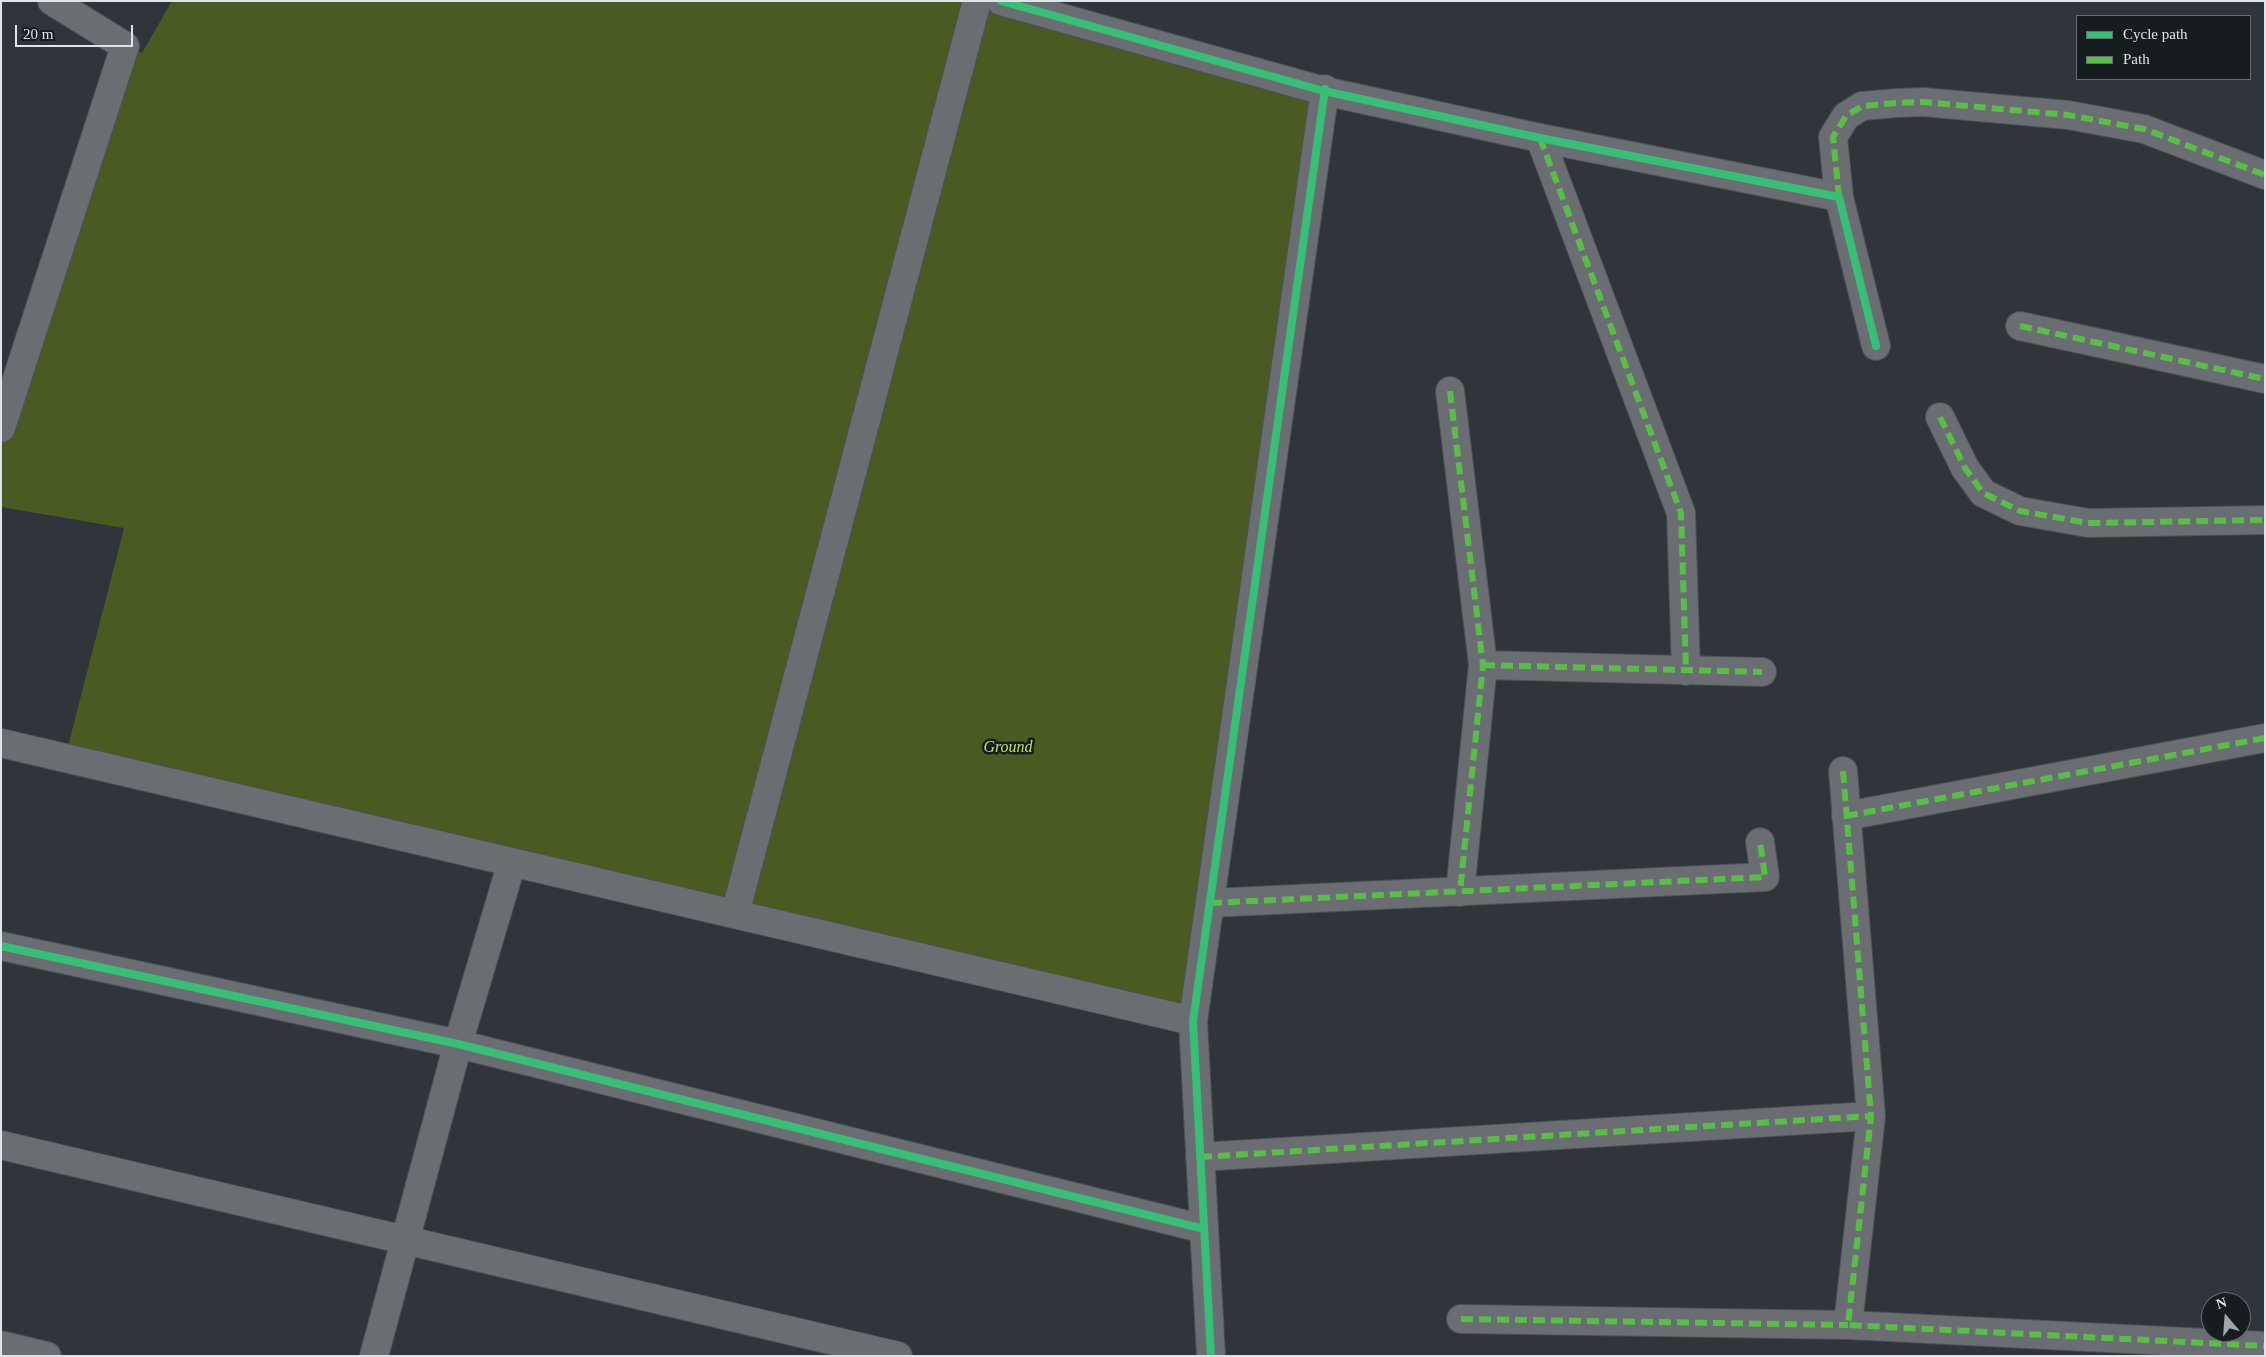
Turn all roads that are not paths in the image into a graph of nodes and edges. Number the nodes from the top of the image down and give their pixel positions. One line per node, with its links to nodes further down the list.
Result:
1 (52, 1): 13 (street)
2 (977, 1): 26 (street)
3 (1001, 1): 4 (street)
4 (1325, 90): 5 (street); 25 (street)
5 (1540, 138): 7 (street); 16 (street)
6 (2265, 175): 7 (street)
7 (1839, 197): 9 (street)
8 (2020, 326): 10 (street)
9 (1876, 346)
10 (2265, 379)
11 (1450, 390): 15 (street)
12 (1940, 418): 14 (street)
13 (1, 428)
14 (2265, 520)
15 (1483, 665): 16 (street); 24 (street)
16 (1686, 671): 17 (street)
17 (1762, 672)
18 (2265, 738): 21 (street)
19 (1, 743): 23 (street)
20 (1843, 771): 21 (street)
21 (1846, 816): 30 (street)
22 (1760, 842): 24 (street)
23 (512, 862): 26 (street); 29 (street)
24 (1460, 892): 25 (street)
25 (1210, 903): 28 (street)
26 (734, 914): 28 (street)
27 (1, 946): 29 (street)
28 (1193, 1021): 32 (street)
29 (458, 1044): 33 (street); 34 (street)
30 (1871, 1116): 32 (street); 36 (street)
31 (1, 1145): 34 (street)
32 (1200, 1158): 33 (street)
33 (1204, 1229): 42 (street)
34 (406, 1240): 40 (street); 41 (street)
35 (1461, 1319): 36 (street)
36 (1848, 1325): 38 (street)
37 (1, 1345): 39 (street)
38 (2265, 1346)
39 (47, 1356)
40 (374, 1356)
41 (898, 1356)
42 (1211, 1356)

